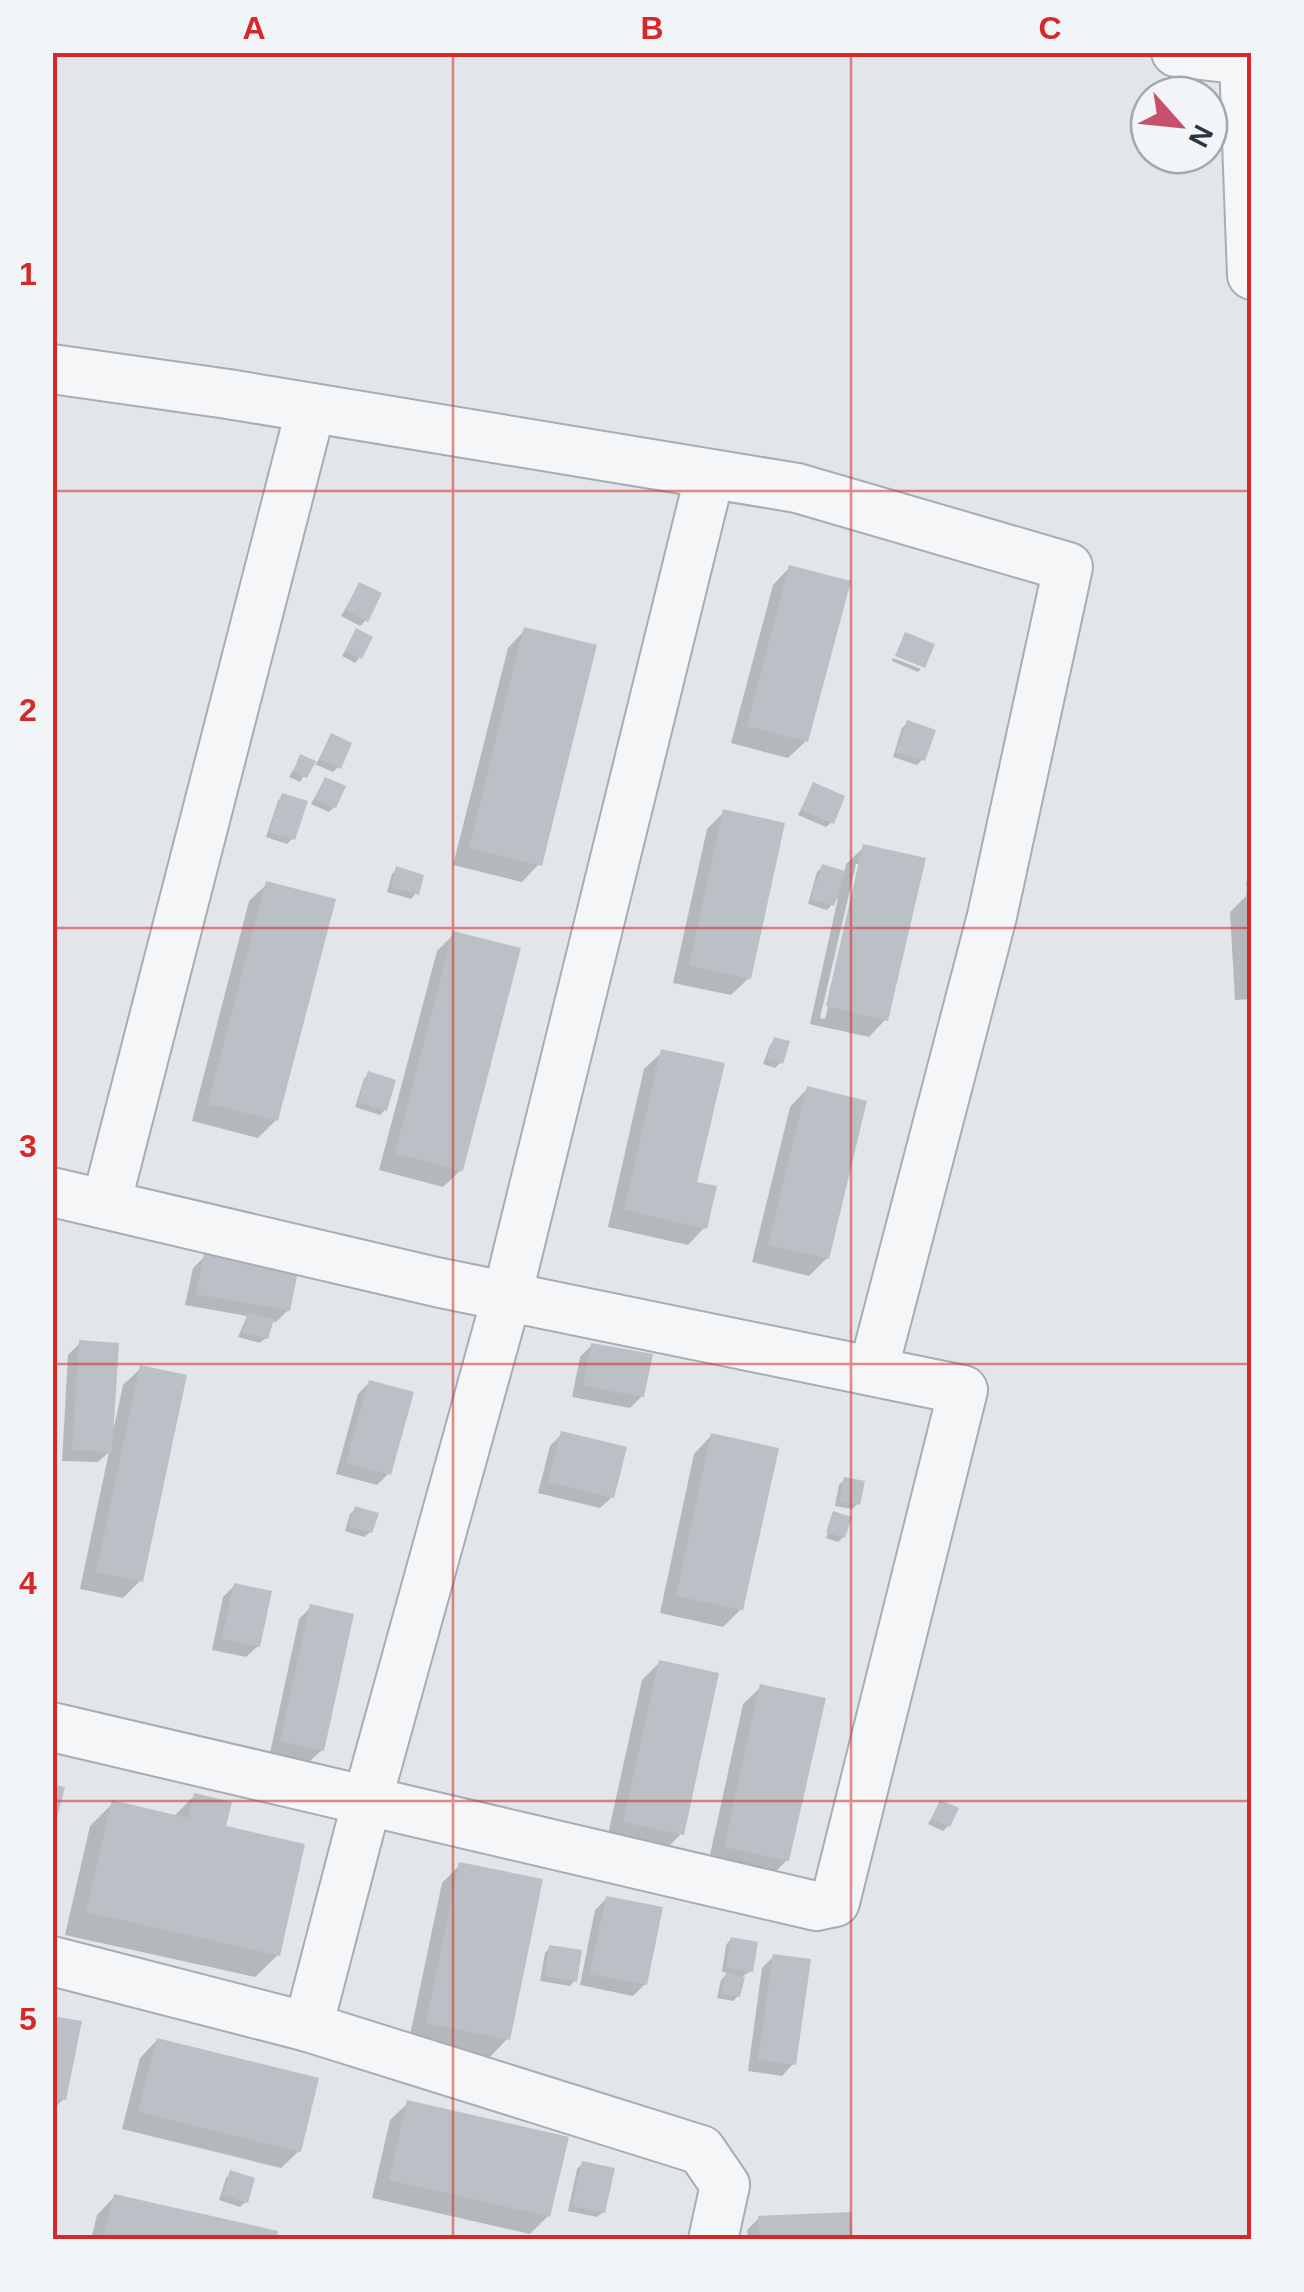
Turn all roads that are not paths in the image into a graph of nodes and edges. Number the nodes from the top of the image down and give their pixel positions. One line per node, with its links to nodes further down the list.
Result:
1 (1176, 52): 2 (street)
2 (1248, 61): 3 (street)
3 (1252, 275)
4 (52, 369): 5 (street)
5 (311, 408): 6 (street); 8 (street)
6 (710, 474): 9 (street); 10 (street)
7 (52, 1192): 8 (street)
8 (106, 1204): 9 (street)
9 (507, 1296): 10 (street); 12 (street)
10 (873, 1372): 12 (street)
11 (52, 1728): 12 (street)
12 (367, 1801): 14 (street)
13 (52, 1960): 14 (street)
14 (308, 2028): 15 (street)
15 (713, 2240)

